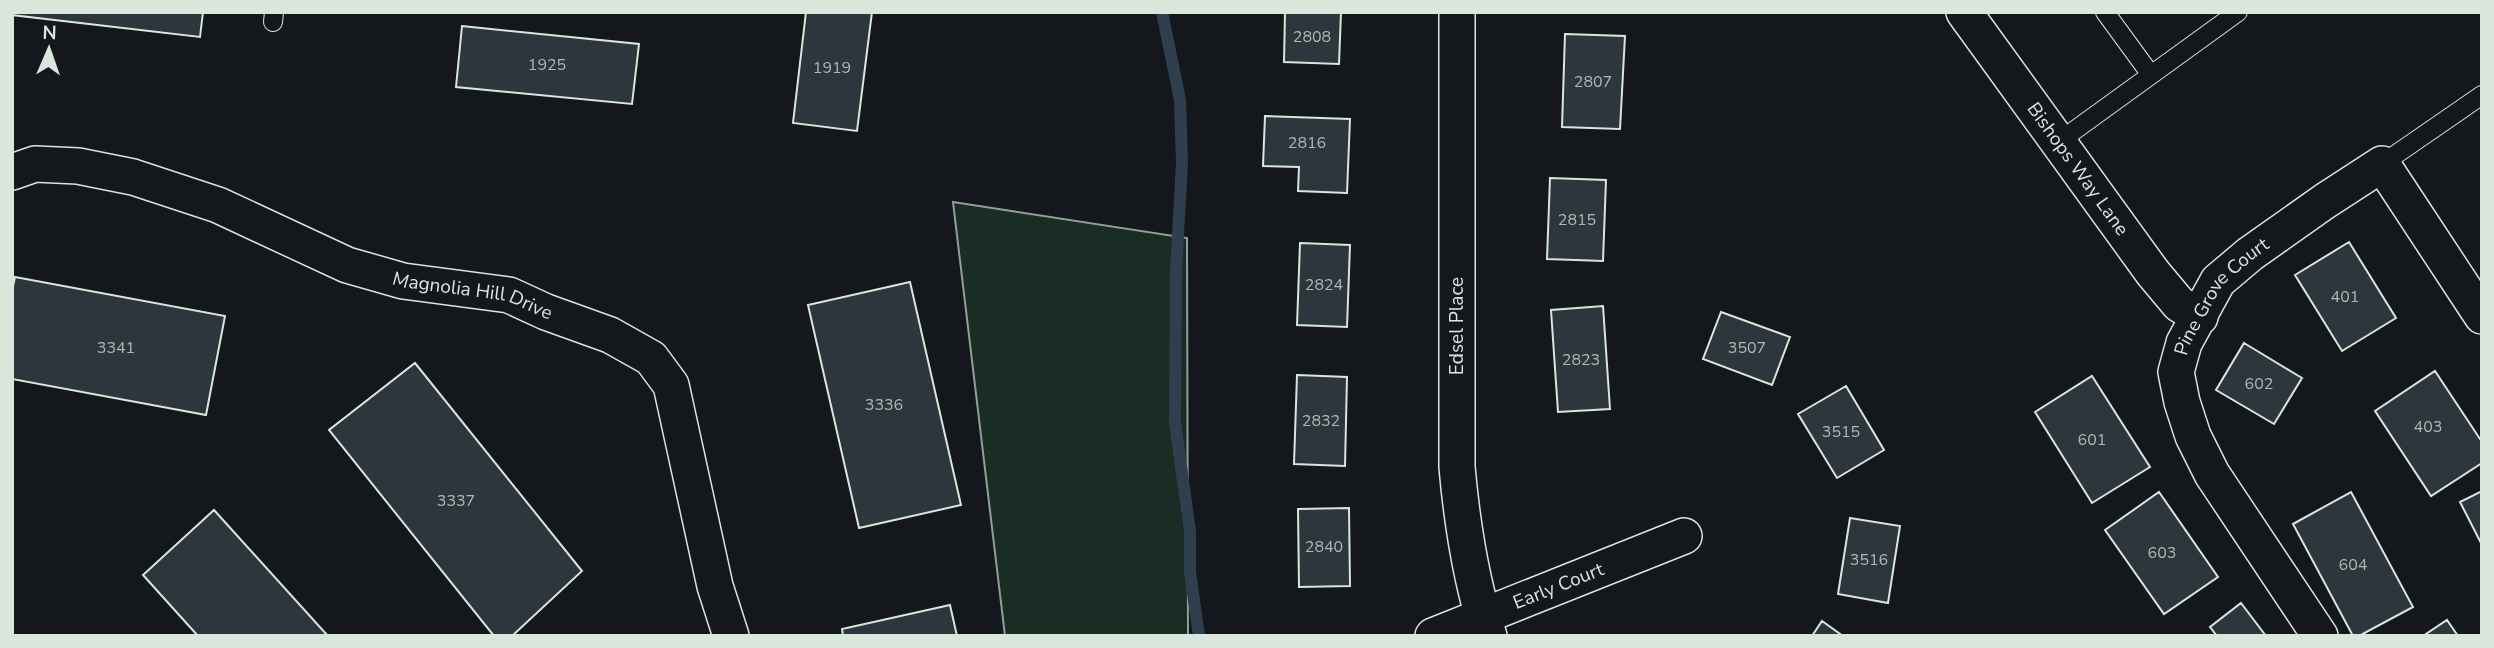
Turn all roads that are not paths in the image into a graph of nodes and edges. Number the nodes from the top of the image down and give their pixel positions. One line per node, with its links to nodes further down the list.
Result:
1 (1457, 12): 13 (street, Edsel Place)
2 (1964, 12): 7 (street, Bishops Way Lane)
3 (2105, 12): 5 (lane)
4 (2238, 12): 5 (lane)
5 (2151, 75): 7 (lane)
6 (2482, 95): 8 (lane)
7 (2057, 143): 11 (street, Bishops Way Lane)
8 (2382, 164): 10 (street); 11 (street, Pine Grove Court)
9 (12, 172): 14 (street, Magnolia Hill Drive)
10 (2482, 316)
11 (2200, 317): 16 (street, Pine Grove Court)
12 (1684, 536): 13 (street, Early Court)
13 (1486, 626): 15 (street, Early Court)
14 (731, 636)
15 (1433, 636)
16 (2320, 636)

